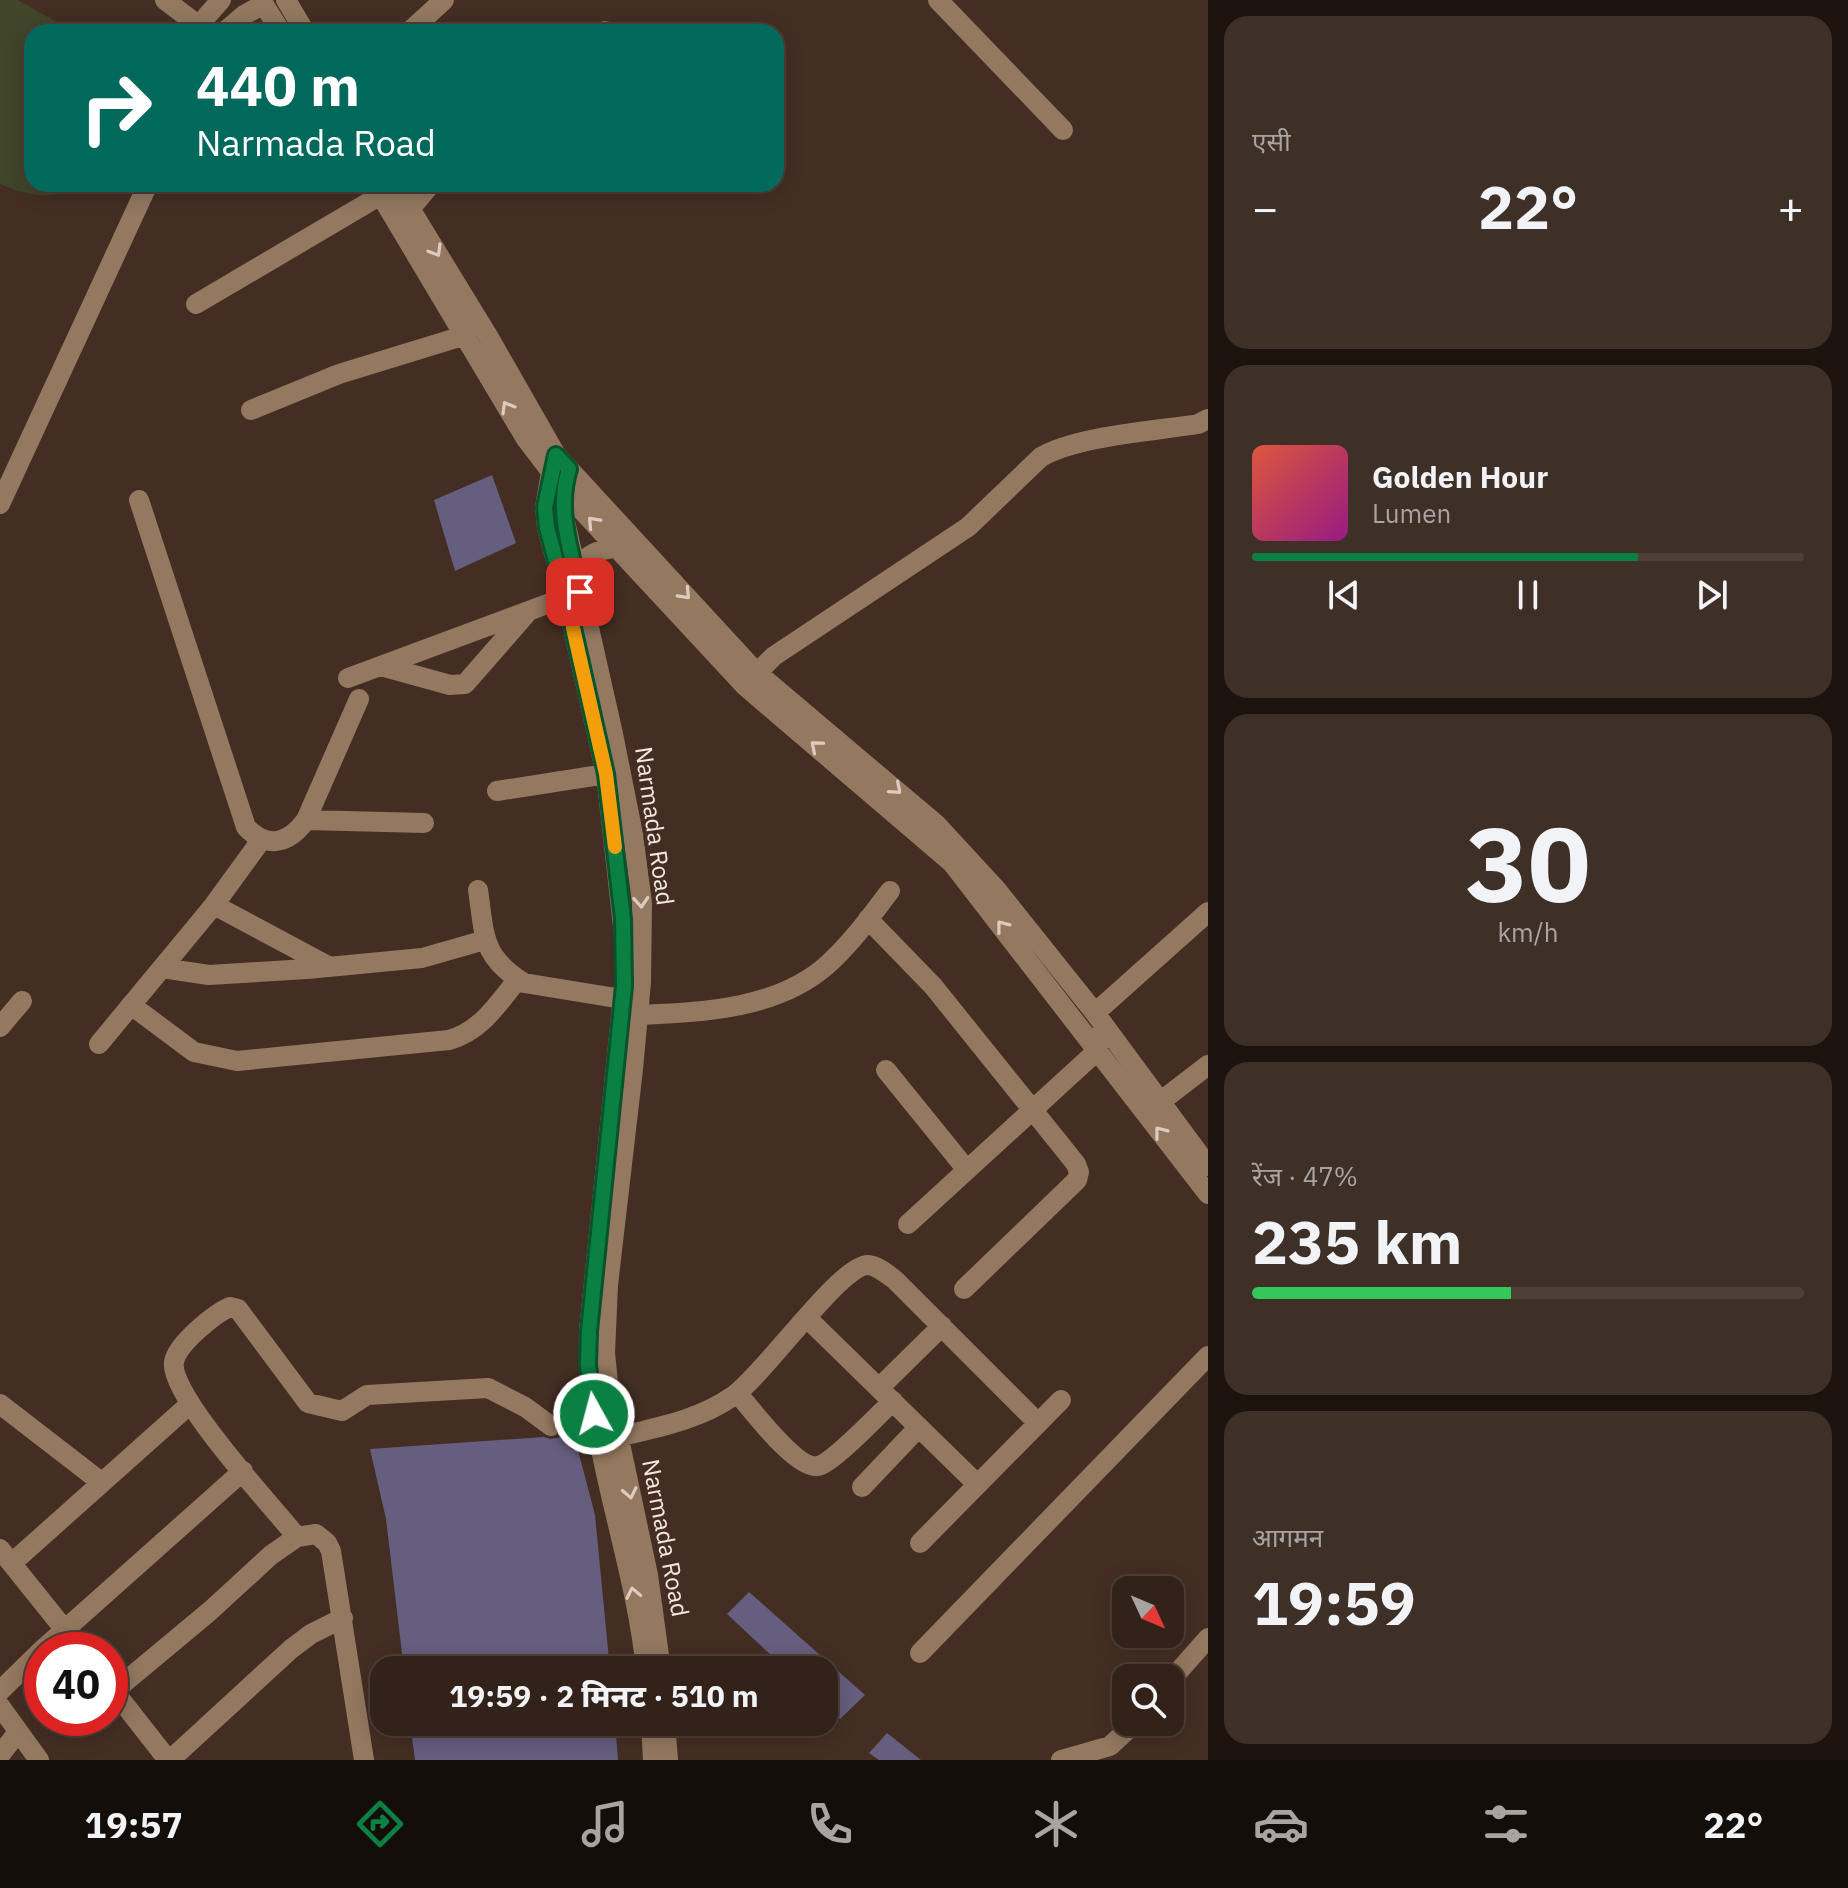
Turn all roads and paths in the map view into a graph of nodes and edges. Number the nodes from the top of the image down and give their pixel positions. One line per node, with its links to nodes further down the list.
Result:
1 (165, 0): 7 (street)
2 (221, 0): 8 (street)
3 (286, 0): 11 (street)
4 (444, 0): 12 (street)
5 (938, 0): 13 (street)
6 (262, 2): 9 (street); 10 (street)
7 (194, 24)
8 (205, 24)
9 (233, 24)
10 (276, 24)
11 (300, 24)
12 (418, 24)
13 (1063, 130)
14 (144, 192): 26 (street)
15 (377, 192): 20 (street)
16 (385, 192): 21 (street)
17 (388, 192): 19 (street)
18 (424, 192): 19 (street)
19 (410, 209): 24 (street, one-way to 24)
20 (196, 304)
21 (466, 335): 22 (street); 24 (street, one-way to 21)
22 (251, 410)
23 (1208, 419): 33 (street)
24 (559, 471): 27 (street, one-way to 24); 28 (street, Narmada Road); 29 (street); 33 (street, one-way to 33)
25 (139, 500): 39 (street)
26 (0, 504)
27 (617, 548): 28 (street); 33 (street)
28 (575, 569): 53 (street, Narmada Road, one-way to 53)
29 (566, 597): 30 (street); 35 (street)
30 (530, 610): 31 (street); 31 (street)
31 (381, 666): 32 (street)
32 (348, 678)
33 (750, 679): 52 (street, one-way to 52); 56 (street, one-way to 33)
34 (359, 699): 37 (street)
35 (606, 774): 36 (street); 49 (street)
36 (497, 791)
37 (306, 820): 38 (street); 39 (street)
38 (424, 823)
39 (262, 839): 42 (street)
40 (478, 890): 45 (street)
41 (890, 891): 44 (street)
42 (214, 905): 46 (street); 47 (street)
43 (1208, 912): 52 (street)
44 (868, 919): 53 (street); 60 (street)
45 (485, 940): 46 (street); 48 (street)
46 (330, 967): 47 (street)
47 (162, 968): 51 (street)
48 (518, 979): 49 (street); 51 (street)
49 (622, 999): 92 (street, one-way to 49)
50 (22, 1001): 54 (street)
51 (131, 1005): 55 (street)
52 (1095, 1013): 56 (street); 59 (street)
53 (638, 1015): 78 (street, Narmada Road)
54 (0, 1027)
55 (99, 1044)
56 (1098, 1050): 60 (street); 64 (street, one-way to 56)
57 (1208, 1065): 59 (street)
58 (886, 1070): 63 (street)
59 (1160, 1102): 61 (street)
60 (1032, 1111): 63 (street); 66 (street)
61 (1201, 1142): 62 (street)
62 (1208, 1166)
63 (967, 1170): 65 (street)
64 (1208, 1194)
65 (908, 1224)
66 (964, 1289)
67 (807, 1318): 68 (street); 70 (street); 71 (street)
68 (942, 1326): 71 (street); 75 (street)
69 (1208, 1356): 91 (street)
70 (738, 1394): 71 (street); 78 (street)
71 (886, 1394): 77 (street)
72 (1061, 1400): 75 (street)
73 (0, 1404): 80 (street)
74 (189, 1405): 76 (street); 79 (street); 80 (street)
75 (1037, 1422): 81 (street)
76 (551, 1426)
77 (919, 1427): 81 (street); 82 (street)
78 (618, 1437): 93 (street, Narmada Road, one-way to 93)
79 (243, 1471): 83 (street); 87 (street)
80 (101, 1482): 85 (street)
81 (977, 1484): 84 (street)
82 (862, 1487)
83 (297, 1537): 86 (street); 96 (street)
84 (920, 1543)
85 (6, 1556): 87 (street)
86 (343, 1618): 106 (street); 107 (street)
87 (64, 1628): 88 (street); 89 (street)
88 (60, 1632)
89 (67, 1632)
90 (1208, 1638): 94 (street)
91 (920, 1653)
92 (644, 1656)
93 (659, 1656)
94 (1184, 1665)
95 (24, 1668): 97 (street)
96 (128, 1676)
97 (0, 1691)
98 (0, 1706): 100 (street)
99 (128, 1709): 106 (street)
100 (18, 1732): 104 (street); 105 (street)
101 (652, 1736): 108 (street)
102 (666, 1736): 109 (street)
103 (1121, 1736): 110 (street)
104 (0, 1755)
105 (39, 1760)
106 (169, 1760)
107 (364, 1760)
108 (653, 1760)
109 (668, 1760)
110 (1061, 1760)

